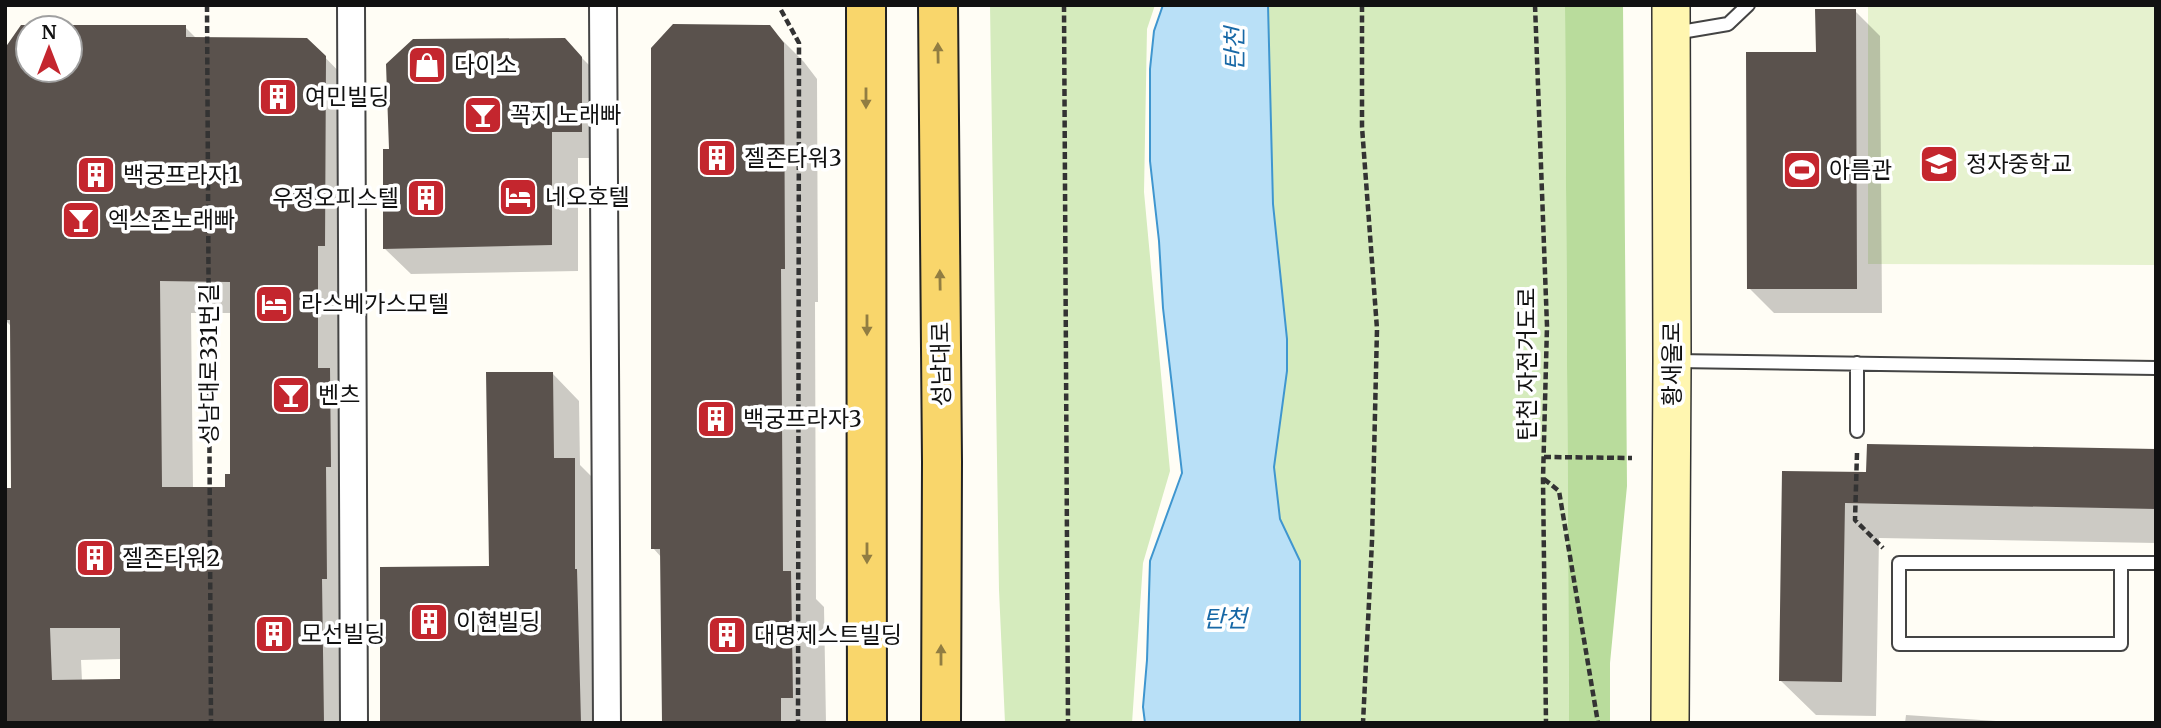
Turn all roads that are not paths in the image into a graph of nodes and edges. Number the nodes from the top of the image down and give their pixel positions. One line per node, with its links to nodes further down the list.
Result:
1 (351, 5): 13 (street)
2 (603, 5): 14 (street)
3 (866, 5): 15 (main road, one-way to 15)
4 (938, 5): 16 (main road, 성남대로, one-way to 4)
5 (1748, 5): 6 (lane)
6 (1671, 19): 7 (main road, 황새울로)
7 (1672, 360): 8 (lane); 17 (main road, 황새울로)
8 (1857, 363): 9 (lane); 10 (lane)
9 (2156, 368)
10 (1857, 431)
11 (2121, 563): 11 (lane); 12 (lane)
12 (2156, 563)
13 (354, 723)
14 (607, 723)
15 (867, 723)
16 (941, 723)
17 (1670, 723)

